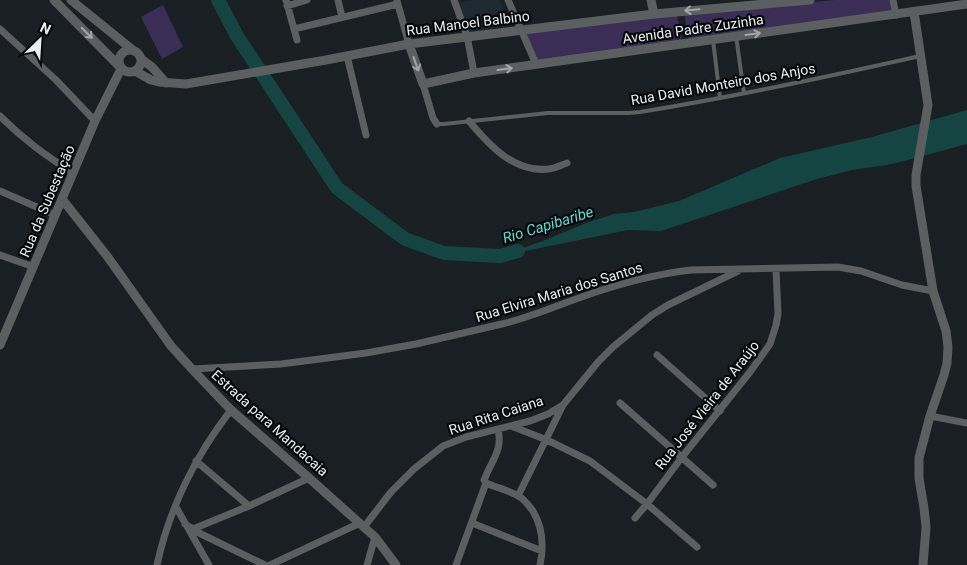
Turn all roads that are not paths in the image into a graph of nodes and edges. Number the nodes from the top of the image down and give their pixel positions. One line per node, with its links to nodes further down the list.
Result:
1 (54, 0): 30 (street, one-way to 30)
2 (71, 0): 25 (street)
3 (307, 0): 11 (street)
4 (338, 0): 16 (street)
5 (455, 0): 20 (street)
6 (508, 0): 19 (street)
7 (652, 0): 14 (street)
8 (810, 0): 14 (street, Rua Manoel Balbino, one-way to 14)
9 (893, 0): 15 (street)
10 (397, 2): 16 (street); 24 (street)
11 (287, 3): 18 (street)
12 (963, 3): 13 (street, Avenida Padre Zuzinha)
13 (914, 12): 15 (street, Avenida Padre Zuzinha); 27 (street)
14 (654, 14): 19 (street, Rua Manoel Balbino)
15 (896, 14): 21 (street, Avenida Padre Zuzinha, one-way to 15)
16 (342, 17): 18 (street)
17 (0, 29): 38 (street)
18 (294, 29): 22 (street)
19 (520, 31): 20 (street, Rua Manoel Balbino); 29 (street)
20 (468, 36): 24 (street, Rua Manoel Balbino); 32 (street)
21 (736, 36): 23 (street, Avenida Padre Zuzinha); 35 (lane)
22 (297, 40)
23 (712, 40): 29 (street, Avenida Padre Zuzinha); 36 (lane)
24 (409, 44): 26 (street, Rua Manoel Balbino); 34 (street, one-way to 34)
25 (134, 51): 28 (street); 30 (street)
26 (347, 56): 33 (street, Rua Manoel Balbino); 41 (street)
27 (920, 56): 35 (lane, Rua David Monteiro dos Anjos); 51 (street)
28 (141, 59): 31 (street); 33 (street)
29 (536, 64): 32 (street, Avenida Padre Zuzinha, one-way to 29)
30 (120, 67): 31 (street); 38 (street, Rua da Subestação)
31 (135, 71): 33 (street, Rua Manoel Balbino)
32 (474, 73): 34 (street, Avenida Padre Zuzinha)
33 (166, 83)
34 (423, 84): 40 (street)
35 (744, 94): 36 (lane, Rua David Monteiro dos Anjos)
36 (720, 98): 39 (lane, Rua David Monteiro dos Anjos)
37 (0, 116): 43 (street)
38 (95, 121): 43 (street, Rua da Subestação)
39 (469, 121): 40 (lane, Rua David Monteiro dos Anjos); 42 (street)
40 (437, 124)
41 (366, 135)
42 (567, 163)
43 (74, 173): 45 (street, Rua da Subestação)
44 (0, 191): 46 (street)
45 (62, 199): 46 (street, Rua da Subestação); 54 (street, Estrada para Mandacaia)
46 (55, 215): 48 (street, Rua da Subestação)
47 (0, 255): 48 (street)
48 (34, 267): 52 (street, Rua da Subestação)
49 (776, 269): 50 (street, Rua Elvira Maria dos Santos); 51 (street, Rua Elvira Maria dos Santos); 58 (street, Rua José Vieira de Araújo)
50 (740, 270): 54 (street, Rua Elvira Maria dos Santos); 56 (street, Rua Rita Caiana)
51 (933, 291): 59 (street)
52 (0, 345)
53 (657, 355): 58 (street)
54 (192, 370): 57 (street, Estrada para Mandacaia)
55 (620, 403): 64 (street)
56 (563, 405): 61 (street, Rua Rita Caiana); 63 (street)
57 (231, 410): 65 (street); 66 (street, Estrada para Mandacaia)
58 (720, 411): 64 (street, Rua José Vieira de Araújo)
59 (930, 416): 60 (street); 89 (street)
60 (967, 423)
61 (510, 426): 62 (street, Rua Rita Caiana); 63 (street)
62 (498, 429): 67 (street); 76 (street, Rua Rita Caiana)
63 (547, 440): 69 (street); 70 (street)
64 (682, 457): 68 (street); 70 (street, Rua José Vieira de Araújo)
65 (196, 462): 71 (street); 72 (street)
66 (310, 478): 71 (street); 76 (street, Estrada para Mandacaia)
67 (486, 483): 69 (street); 74 (street)
68 (713, 485)
69 (518, 496): 80 (street)
70 (647, 504): 73 (street, Rua José Vieira de Araújo); 79 (street)
71 (249, 506): 77 (street)
72 (176, 507): 75 (street); 81 (street)
73 (635, 518)
74 (472, 522): 80 (street); 87 (street)
75 (185, 524): 77 (street); 82 (street)
76 (362, 525): 78 (street, Estrada para Mandacaia); 84 (street)
77 (193, 529): 83 (street)
78 (375, 537): 85 (street); 86 (street, Estrada para Mandacaia)
79 (697, 547)
80 (542, 550): 88 (street)
81 (157, 565)
82 (209, 565)
83 (265, 565)
84 (270, 565)
85 (368, 565)
86 (396, 565)
87 (456, 565)
88 (540, 565)
89 (923, 565)

